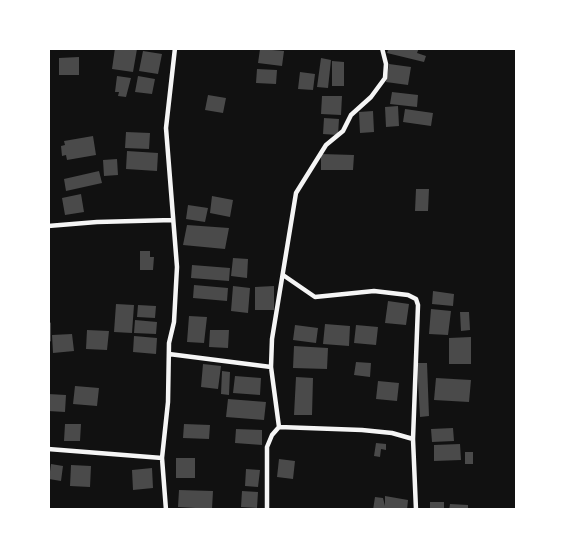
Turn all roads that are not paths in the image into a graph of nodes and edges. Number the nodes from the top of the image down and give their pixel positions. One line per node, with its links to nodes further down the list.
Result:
1 (175, 48): 3 (street)
2 (382, 48): 5 (street)
3 (173, 220): 4 (street); 8 (street)
4 (48, 226)
5 (283, 275): 9 (street); 11 (street)
6 (48, 322): 7 (street)
7 (48, 341)
8 (169, 354): 9 (street); 14 (street)
9 (271, 367): 10 (street)
10 (279, 427): 11 (street); 16 (street)
11 (413, 440): 17 (street)
12 (48, 443): 13 (street)
13 (49, 450): 14 (street)
14 (162, 458): 15 (street)
15 (165, 510)
16 (267, 510)
17 (416, 510)

